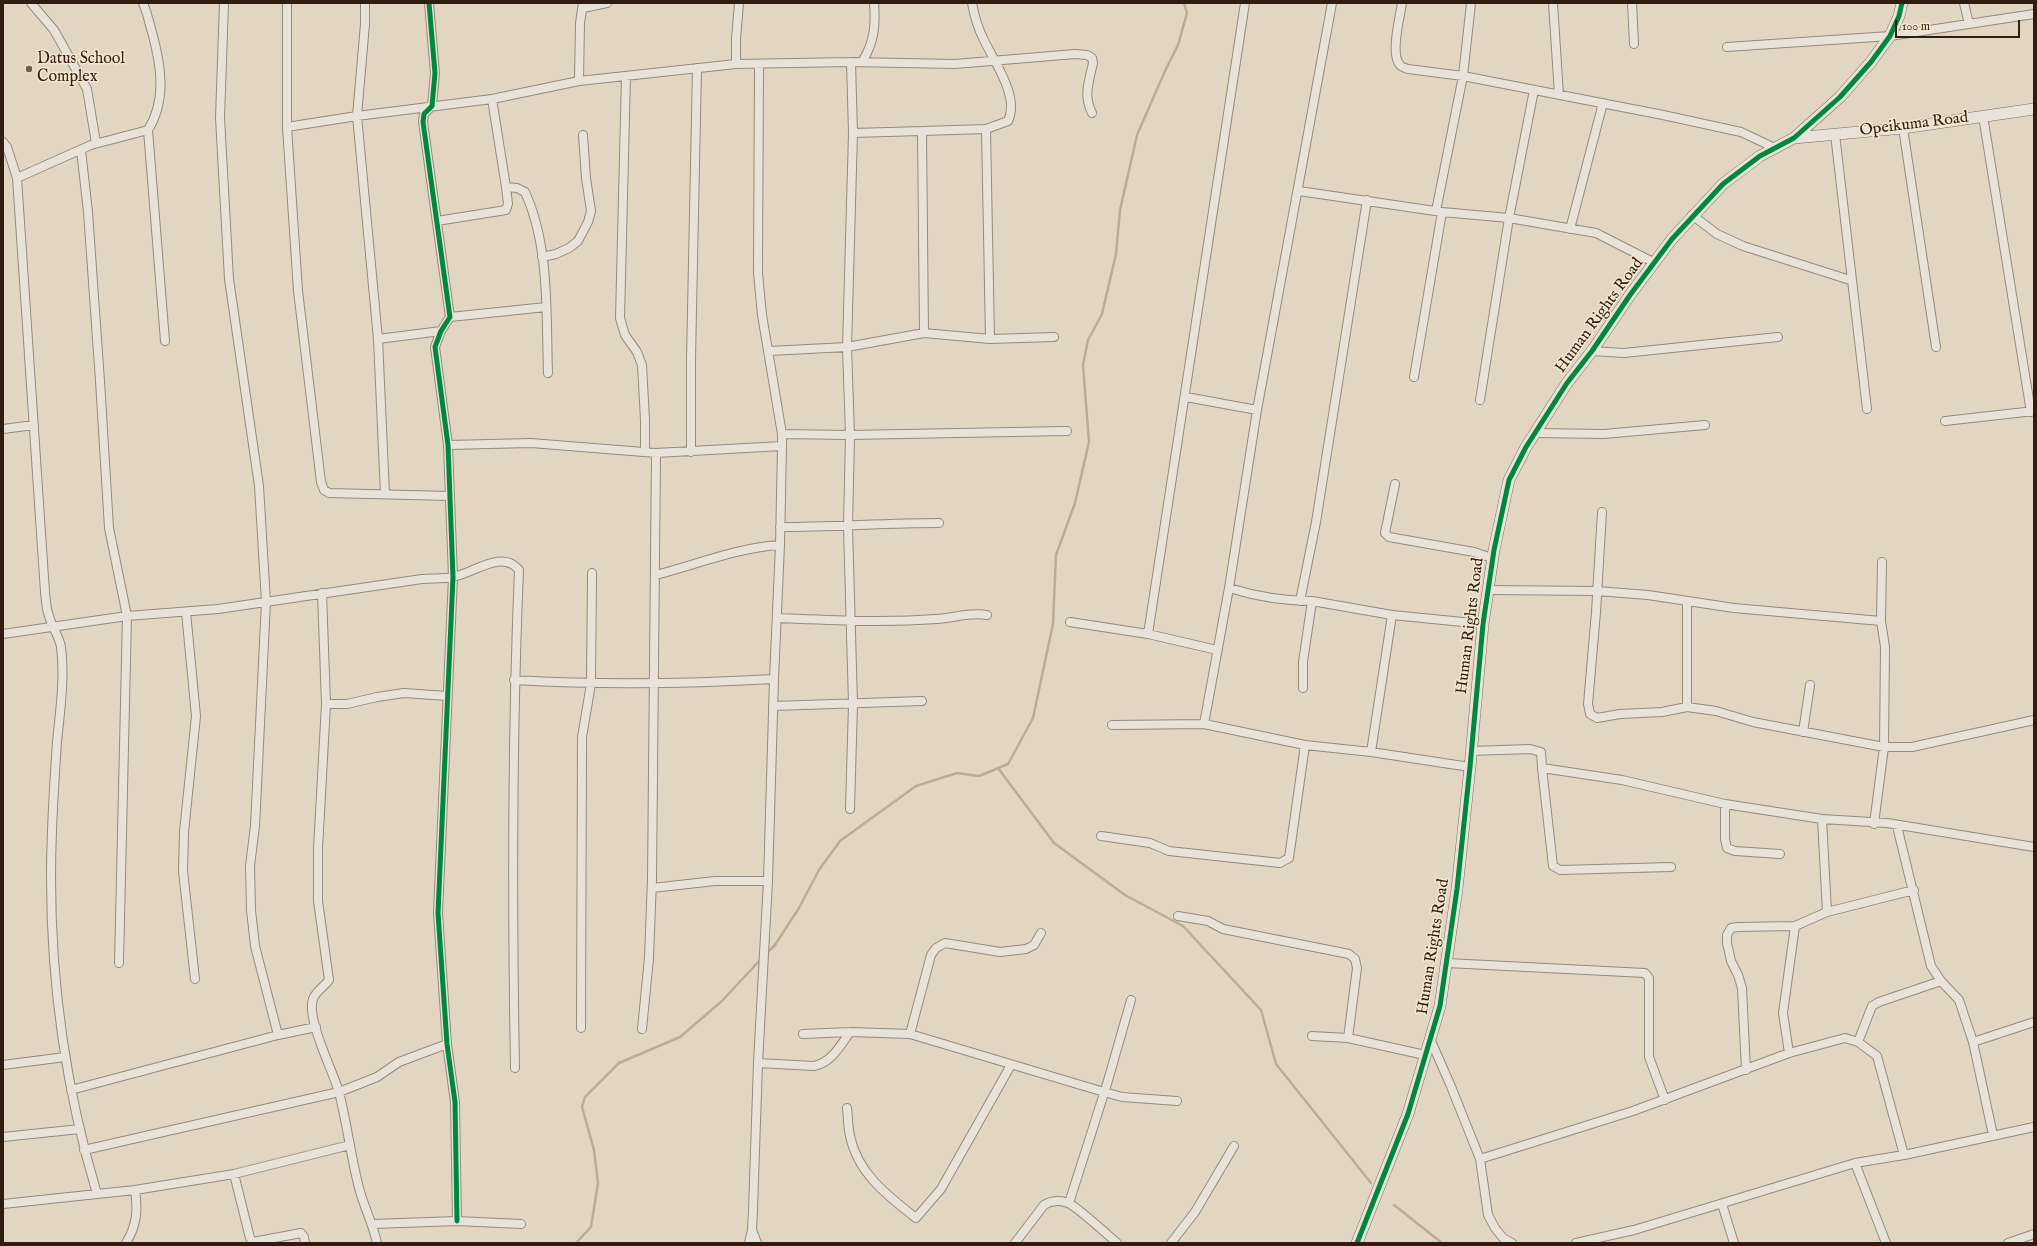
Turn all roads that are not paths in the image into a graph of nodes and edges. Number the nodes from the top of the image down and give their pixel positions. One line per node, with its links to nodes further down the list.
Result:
1 (31, 3): 53 (street)
2 (143, 3): 46 (street)
3 (224, 3): 120 (street)
4 (287, 3): 43 (street)
5 (365, 3): 41 (street)
6 (429, 3): 38 (street)
7 (606, 3): 19 (street)
8 (739, 3): 28 (street)
9 (874, 3): 27 (street)
10 (972, 3): 25 (street)
11 (1245, 3): 83 (street)
12 (1332, 3): 58 (street)
13 (1402, 3): 32 (street)
14 (1471, 3): 32 (street)
15 (1553, 3): 35 (street)
16 (1632, 3): 23 (street)
17 (1902, 3): 22 (street, Human Rights Road)
18 (1964, 3): 21 (street)
19 (583, 5): 33 (street)
20 (2034, 14): 21 (street)
21 (1969, 24): 22 (street)
22 (1890, 36): 24 (street); 51 (street, Human Rights Road)
23 (1634, 44)
24 (1727, 47)
25 (997, 61): 27 (street); 40 (street); 45 (street)
26 (851, 62): 27 (street); 29 (street); 48 (street)
27 (862, 62)
28 (736, 64): 29 (street); 30 (street)
29 (759, 64): 79 (street)
30 (697, 68): 31 (street); 99 (street)
31 (626, 76): 33 (street); 98 (street)
32 (1462, 76): 34 (street); 60 (street)
33 (579, 81): 36 (street)
34 (1534, 90): 35 (street); 62 (street)
35 (1558, 95): 37 (street)
36 (492, 99): 38 (street); 57 (street)
37 (1603, 104): 54 (street); 64 (street)
38 (432, 106): 41 (street); 63 (street)
39 (2034, 109): 42 (street, Opeikuma Road)
40 (1092, 113)
41 (357, 116): 43 (street); 74 (street)
42 (1983, 116): 44 (street, Opeikuma Road); 87 (street)
43 (287, 127): 102 (street)
44 (1903, 128): 49 (street, Opeikuma Road); 78 (street)
45 (986, 129): 47 (street); 75 (street)
46 (148, 130): 53 (street); 76 (street)
47 (922, 131): 48 (street); 71 (street)
48 (853, 133): 77 (street)
49 (1834, 134): 51 (street, Opeikuma Road); 67 (street)
50 (583, 135): 65 (street)
51 (1794, 138): 54 (street, Human Rights Road)
52 (3, 142): 56 (street)
53 (96, 143): 55 (street)
54 (1775, 148): 61 (street, Human Rights Road)
55 (81, 150): 56 (street); 123 (street)
56 (16, 178): 89 (street)
57 (506, 187): 63 (street); 65 (street)
58 (1299, 191): 59 (street); 86 (street)
59 (1367, 200): 60 (street); 118 (street)
60 (1439, 212): 62 (street); 82 (street)
61 (1692, 215): 66 (street, Human Rights Road); 67 (street)
62 (1509, 218): 64 (street); 84 (street)
63 (437, 221): 69 (street)
64 (1570, 229): 66 (street)
65 (542, 257): 68 (street)
66 (1655, 263): 80 (street, Human Rights Road)
67 (1850, 280): 85 (street)
68 (546, 307): 69 (street); 81 (street)
69 (450, 317): 70 (street)
70 (441, 331): 74 (street); 96 (street)
71 (924, 333): 75 (street); 77 (street)
72 (1054, 336): 75 (street)
73 (1778, 337): 80 (street)
74 (378, 339): 102 (street)
75 (990, 339)
76 (165, 340)
77 (847, 347): 79 (street); 95 (street)
78 (1936, 348)
79 (769, 351): 94 (street)
80 (1592, 351): 93 (street, Human Rights Road)
81 (548, 373)
82 (1414, 377)
83 (1186, 397): 86 (street); 133 (street)
84 (1480, 400)
85 (1867, 409)
86 (1257, 410): 114 (street)
87 (2033, 412): 88 (street)
88 (1945, 421)
89 (34, 425): 91 (street); 131 (street)
90 (1705, 425): 93 (street)
91 (3, 430)
92 (1067, 431): 95 (street)
93 (1536, 433): 109 (street, Human Rights Road)
94 (782, 434): 95 (street); 97 (street)
95 (850, 435): 107 (street)
96 (448, 445): 98 (street); 103 (street)
97 (782, 446): 99 (street); 106 (street)
98 (644, 452): 100 (street)
99 (691, 452): 100 (street)
100 (656, 453): 112 (street)
101 (1395, 484): 109 (street)
102 (385, 494): 103 (street)
103 (450, 496): 113 (street)
104 (1602, 512): 116 (street)
105 (940, 523): 107 (street)
106 (780, 527): 107 (street); 108 (street)
107 (848, 527): 127 (street)
108 (780, 545): 112 (street); 126 (street)
109 (1492, 558): 115 (street, Human Rights Road)
110 (1882, 562): 128 (street)
111 (592, 573): 137 (street)
112 (656, 575): 138 (street)
113 (454, 577): 117 (street); 135 (street); 141 (street)
114 (1229, 588): 118 (street); 134 (street)
115 (1488, 590): 116 (street); 130 (street, Human Rights Road)
116 (1597, 591): 121 (street); 146 (street)
117 (322, 594): 120 (street); 143 (street)
118 (1300, 601): 119 (street)
119 (1312, 601): 125 (street); 140 (street)
120 (266, 602): 122 (street); 185 (street)
121 (1687, 602): 128 (street); 146 (street)
122 (186, 612): 123 (street); 175 (street)
123 (127, 616): 131 (street); 173 (street)
124 (987, 616): 127 (street)
125 (1392, 616): 130 (street); 154 (street)
126 (778, 618): 127 (street); 136 (street)
127 (851, 620): 144 (street)
128 (1881, 621): 152 (street)
129 (1070, 622): 133 (street)
130 (1483, 624): 153 (street, Human Rights Road)
131 (53, 626): 132 (street); 194 (street)
132 (3, 634)
133 (1148, 634): 134 (street)
134 (1217, 650): 148 (street)
135 (514, 680): 137 (street); 198 (street)
136 (774, 680): 138 (street); 145 (street)
137 (590, 684): 138 (street); 180 (street)
138 (655, 684): 167 (street)
139 (1810, 685): 150 (street)
140 (1303, 688)
141 (447, 696): 143 (street); 191 (street)
142 (922, 701): 144 (street)
143 (326, 704): 179 (street)
144 (853, 704): 145 (street); 158 (street)
145 (773, 706): 166 (street)
146 (1687, 707): 150 (street)
147 (2034, 720): 152 (street)
148 (1204, 724): 149 (street); 151 (street)
149 (1112, 725)
150 (1803, 732): 152 (street)
151 (1305, 745): 154 (street); 162 (street)
152 (1884, 747): 160 (street)
153 (1471, 751): 155 (street, Human Rights Road); 156 (street)
154 (1371, 752): 155 (street)
155 (1470, 768): 174 (street, Human Rights Road)
156 (1542, 768): 157 (street); 165 (street)
157 (1725, 804): 159 (street); 164 (street)
158 (850, 809)
159 (1822, 818): 160 (street); 169 (street)
160 (1874, 824): 161 (street)
161 (1897, 826): 163 (street); 168 (street)
162 (1101, 836)
163 (2034, 847)
164 (1780, 854)
165 (1671, 867)
166 (768, 881): 167 (street); 195 (street)
167 (652, 888): 181 (street)
168 (1914, 890): 169 (street); 176 (street)
169 (1827, 912): 171 (street)
170 (1178, 916): 187 (street)
171 (1795, 926): 192 (street); 199 (street)
172 (1041, 933): 184 (street)
173 (119, 963)
174 (1447, 963): 188 (street, Human Rights Road); 203 (street)
175 (195, 979)
176 (1941, 981): 189 (street); 190 (street)
177 (1131, 1000): 202 (street)
178 (2034, 1022): 190 (street)
179 (316, 1027): 185 (street); 201 (street)
180 (581, 1028)
181 (642, 1029)
182 (850, 1032): 183 (street); 184 (street); 195 (street)
183 (803, 1034)
184 (910, 1034): 197 (street)
185 (278, 1035): 200 (street)
186 (1312, 1036): 187 (street)
187 (1348, 1038): 193 (street)
188 (1431, 1041): 193 (street, Human Rights Road); 214 (street)
189 (1858, 1042): 192 (street); 213 (street)
190 (1973, 1042): 208 (street)
191 (447, 1044): 201 (street); 222 (street)
192 (1789, 1053): 199 (street)
193 (1425, 1055): 235 (street, Human Rights Road)
194 (65, 1057): 196 (street); 200 (street)
195 (758, 1064): 225 (street)
196 (3, 1065)
197 (1012, 1065): 202 (street); 205 (street)
198 (514, 1068)
199 (1746, 1070): 203 (street)
200 (71, 1090): 207 (street)
201 (338, 1092): 210 (street); 212 (street)
202 (1104, 1092): 204 (street); 219 (street)
203 (1665, 1100): 214 (street)
204 (1177, 1101)
205 (848, 1108)
206 (2034, 1127): 208 (street)
207 (80, 1129): 209 (street); 212 (street)
208 (1992, 1135): 213 (street)
209 (3, 1137)
210 (350, 1145): 216 (street); 223 (street)
211 (1234, 1146): 234 (street)
212 (84, 1150): 218 (street)
213 (1904, 1155): 215 (street)
214 (1480, 1159): 236 (street)
215 (1855, 1163): 221 (street); 239 (street)
216 (234, 1174): 217 (street); 228 (street)
217 (135, 1190): 218 (street); 227 (street)
218 (97, 1194): 220 (street)
219 (1069, 1203): 232 (street); 233 (street)
220 (3, 1204)
221 (1722, 1204): 237 (street); 238 (street)
222 (457, 1221): 223 (street); 224 (street)
223 (373, 1224): 229 (street)
224 (521, 1224)
225 (752, 1230): 230 (street); 231 (street)
226 (2034, 1234): 240 (street)
227 (126, 1243)
228 (305, 1243)
229 (377, 1243)
230 (749, 1243)
231 (758, 1243)
232 (1015, 1243)
233 (1117, 1243)
234 (1171, 1243)
235 (1357, 1243)
236 (1512, 1243)
237 (1576, 1243)
238 (1734, 1243)
239 (1886, 1243)
240 (2008, 1243)

